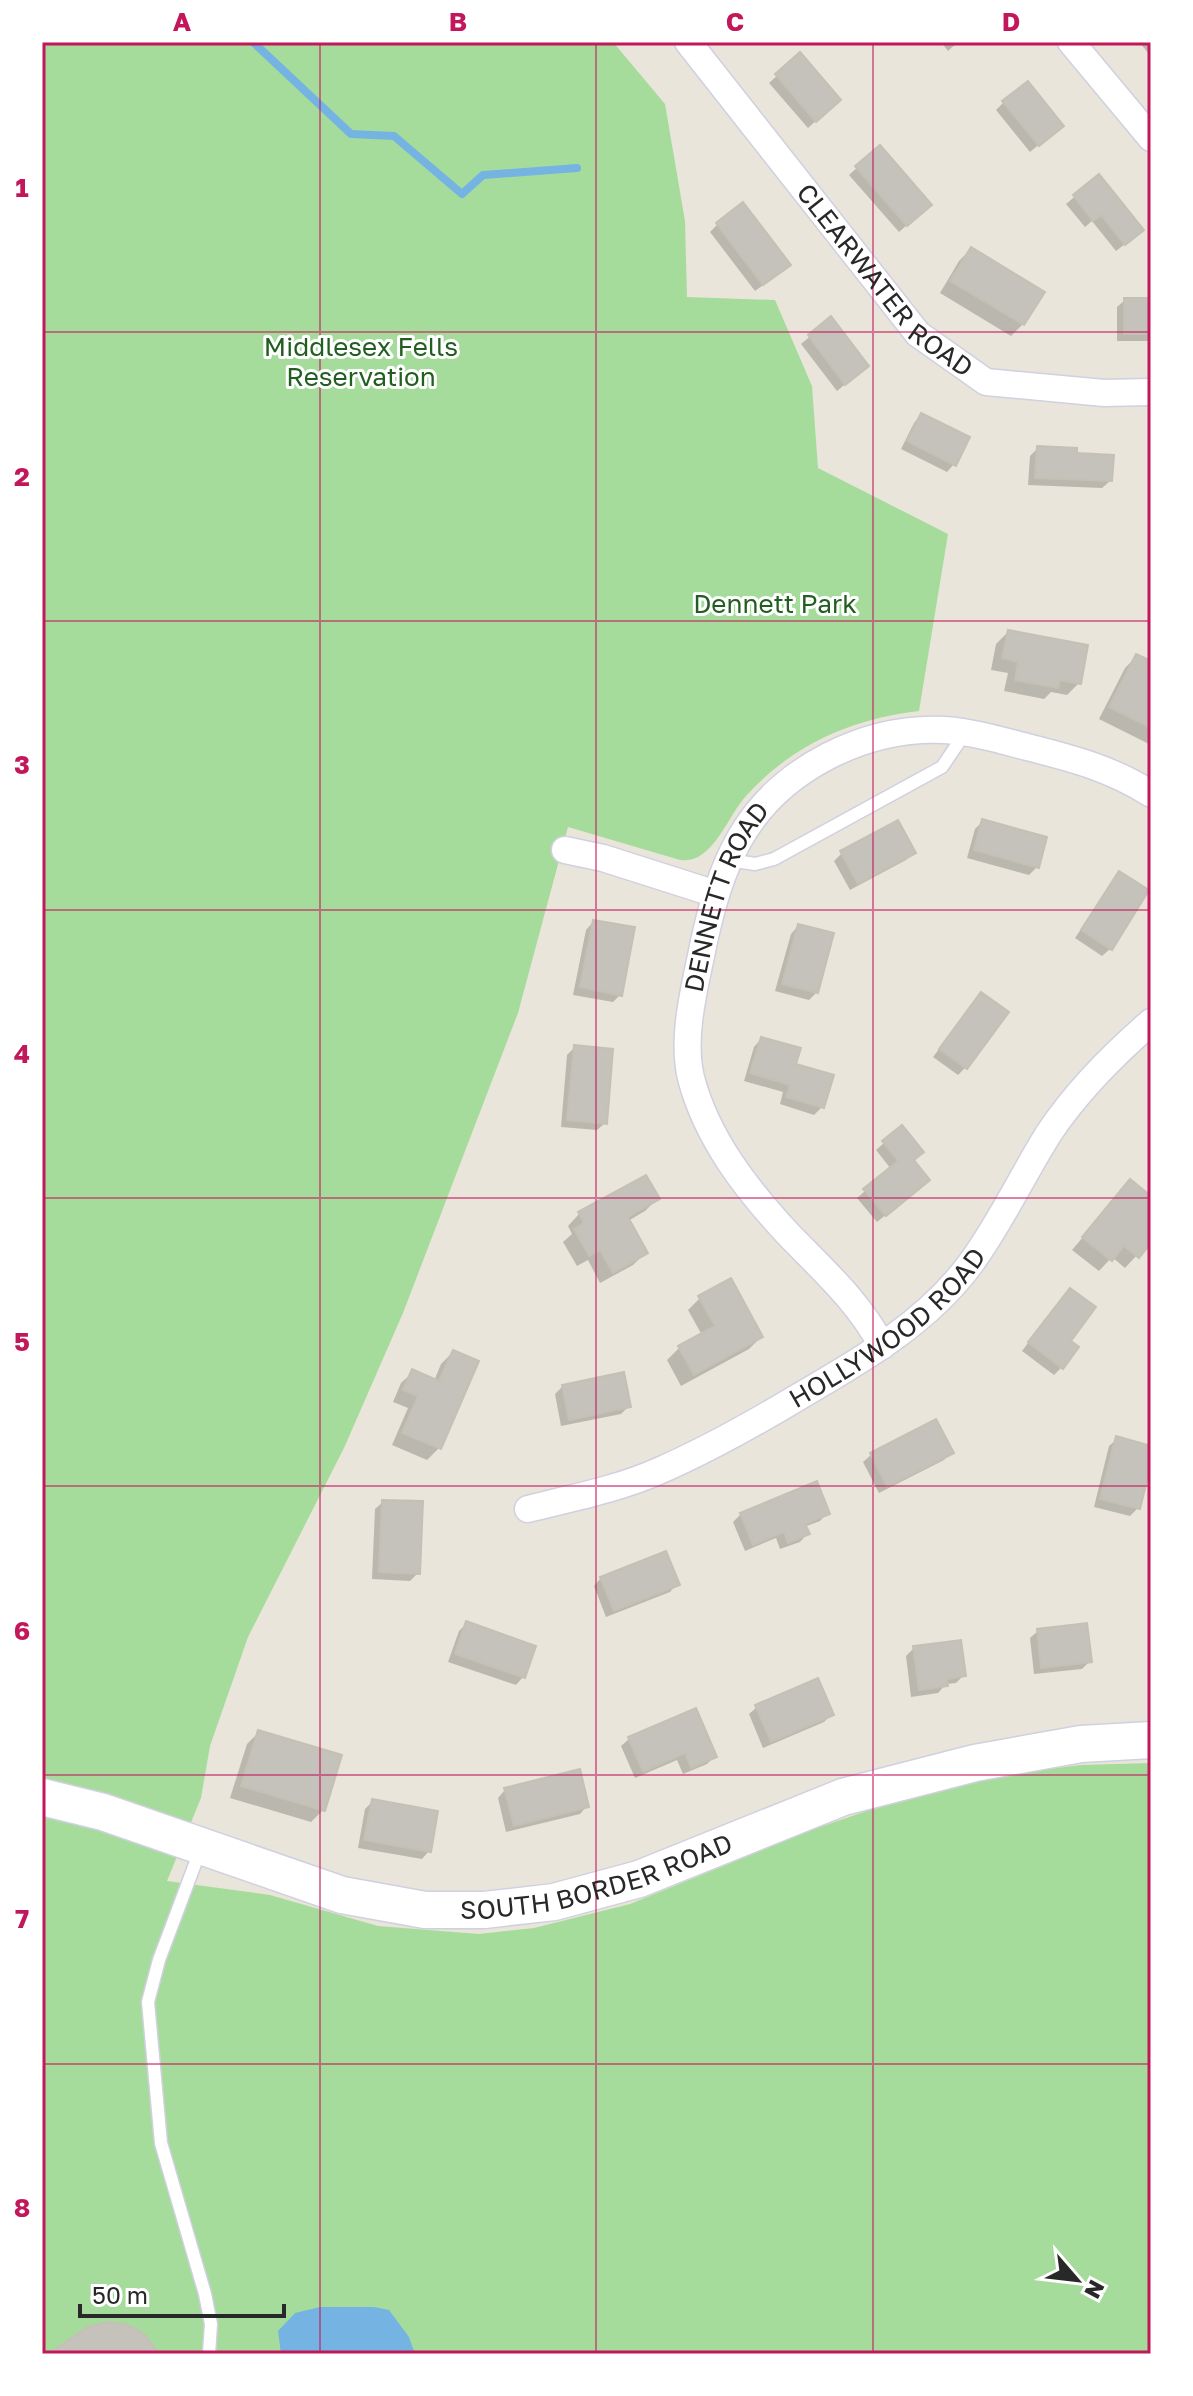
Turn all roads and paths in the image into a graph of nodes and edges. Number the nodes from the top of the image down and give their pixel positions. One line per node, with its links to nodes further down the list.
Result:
1 (688, 42): 4 (street, CLEARWATER ROAD)
2 (1071, 42): 3 (street)
3 (1151, 138)
4 (1151, 392)
5 (965, 733): 6 (street, DENNETT ROAD); 8 (lane); 8 (street, DENNETT ROAD)
6 (1151, 794)
7 (565, 850): 9 (street)
8 (729, 860): 9 (street, DENNETT ROAD)
9 (716, 894): 11 (street, DENNETT ROAD)
10 (1151, 1022): 11 (street, HOLLYWOOD ROAD)
11 (882, 1346): 12 (street, HOLLYWOOD ROAD)
12 (528, 1509)
13 (1151, 1740): 15 (main road, SOUTH BORDER ROAD)
14 (42, 1797): 15 (main road, SOUTH BORDER ROAD)
15 (202, 1845): 16 (lane)
16 (209, 2354)

